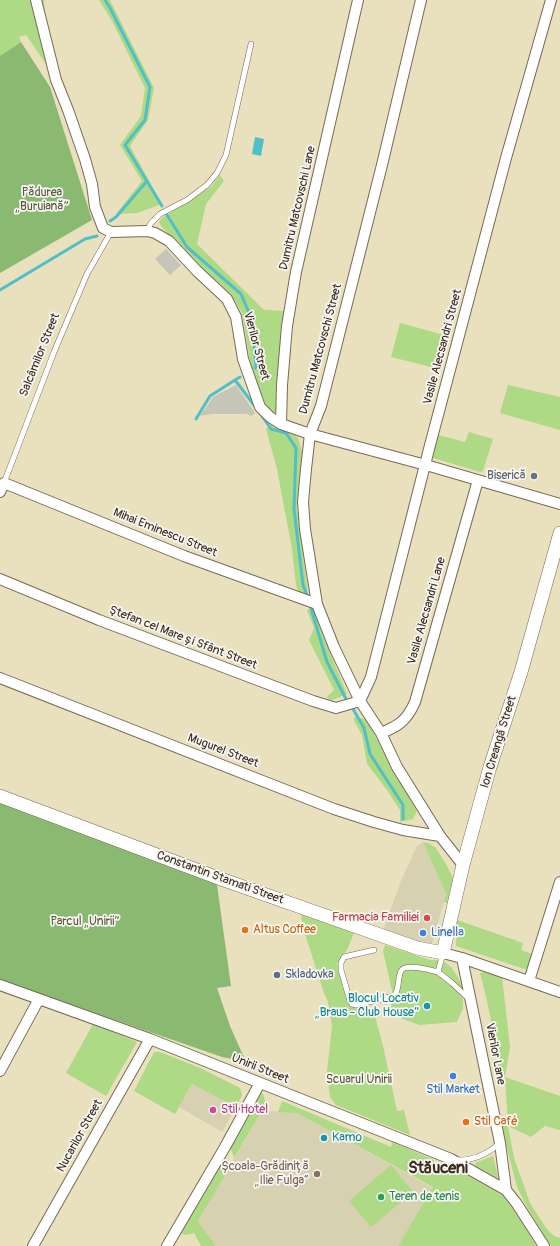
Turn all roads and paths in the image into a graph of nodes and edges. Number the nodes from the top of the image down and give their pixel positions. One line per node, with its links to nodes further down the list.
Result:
1 (36, 0): 7 (street)
2 (358, 0): 8 (street, Dumitru Matcovschi Lane)
3 (421, 0): 9 (street, Dumitru Matcovschi Street)
4 (551, 0): 10 (street, Vasile Alecsandri Street)
5 (251, 44): 6 (lane)
6 (147, 231): 7 (street, Vierilor Street); 8 (street, Vierilor Street)
7 (111, 232): 12 (lane, Salcâmilor Street)
8 (281, 424): 9 (street, Vierilor Street)
9 (310, 434): 10 (street, Vierilor Street); 16 (street, Dumitru Matcovschi Street)
10 (426, 465): 11 (street, Vierilor Street); 18 (street, Vasile Alecsandri Street)
11 (478, 480): 13 (street, Vierilor Street); 19 (street, Vasile Alecsandri Lane)
12 (2, 487): 16 (street, Mihai Eminescu Street)
13 (560, 504)
14 (560, 533): 22 (street, Ion Creangă Street)
15 (0, 578): 18 (street, Ştefan cel Mare și Sfânt Street)
16 (317, 604): 18 (street, Dumitru Matcovschi Street)
17 (0, 678): 21 (street, Mugurel Street)
18 (360, 701): 19 (street, Dumitru Matcovschi Street)
19 (380, 733): 21 (street, Dumitru Matcovschi Street)
20 (0, 796): 25 (street, Constantin Stamati Street)
21 (440, 836): 22 (street, Dumitru Matcovschi Street)
22 (463, 864): 25 (street, Ion Creangă Street)
23 (560, 882): 28 (street)
24 (374, 950): 27 (lane)
25 (443, 953): 26 (street); 27 (lane)
26 (462, 958): 28 (street); 32 (street, Vierilor Lane)
27 (438, 972): 32 (lane)
28 (529, 981): 30 (street)
29 (0, 985): 31 (street, Unirii Street)
30 (560, 992)
31 (39, 1000): 33 (street, Unirii Street); 34 (street)
32 (471, 1001): 36 (street, Vierilor Lane)
33 (150, 1039): 35 (street, Unirii Street); 39 (street, Nucarilor Street)
34 (0, 1070)
35 (260, 1083): 37 (street, Unirii Street); 40 (street)
36 (500, 1143): 37 (lane); 38 (street, Vierilor Lane)
37 (450, 1159): 38 (street, Unirii Street)
38 (506, 1190): 41 (street)
39 (33, 1246)
40 (167, 1246)
41 (544, 1246)

